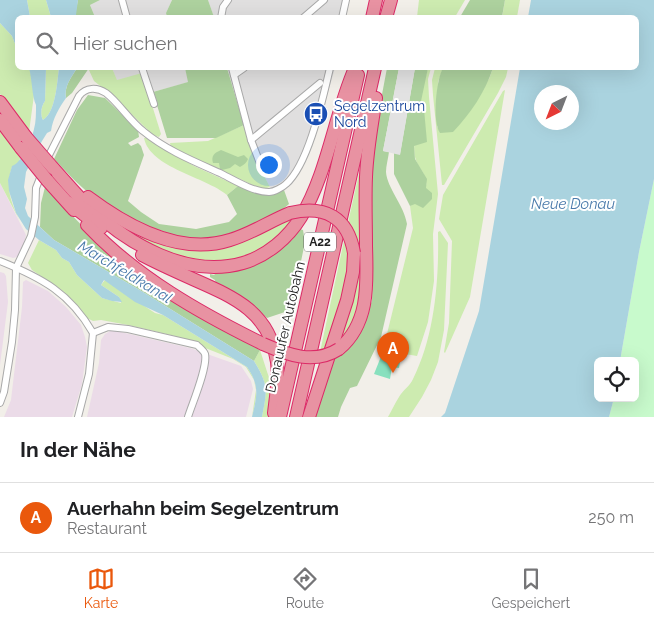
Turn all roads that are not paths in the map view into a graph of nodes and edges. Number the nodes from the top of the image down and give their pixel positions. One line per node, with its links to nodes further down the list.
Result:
1 (122, 0): 7 (street)
2 (228, 0): 8 (street)
3 (324, 0): 9 (street)
4 (346, 0): 10 (street)
5 (376, 0): 11 (highway)
6 (391, 0): 12 (highway)
7 (126, 15)
8 (220, 15)
9 (306, 15)
10 (343, 15)
11 (373, 15)
12 (387, 15)
13 (143, 70): 24 (street)
14 (233, 70): 21 (street)
15 (241, 70): 21 (street)
16 (330, 70): 33 (street)
17 (354, 70): 30 (highway)
18 (360, 70): 39 (highway, Donauufer Autobahn / A22)
19 (375, 70): 40 (highway, A22)
20 (379, 70): 31 (highway, bridge)
21 (234, 75): 26 (street)
22 (320, 84): 26 (street)
23 (0, 102): 27 (highway)
24 (154, 104)
25 (0, 120): 27 (highway)
26 (251, 140): 28 (street)
27 (24, 142): 29 (highway, bridge)
28 (261, 166)
29 (50, 174): 30 (highway); 31 (highway)
30 (65, 180): 41 (highway, bridge)
31 (69, 203): 38 (highway)
32 (0, 261): 33 (street)
33 (16, 268): 34 (street); 35 (street)
34 (93, 333): 36 (street); 37 (street)
35 (0, 403)
36 (78, 417)
37 (188, 417)
38 (274, 417)
39 (280, 417)
40 (296, 417)
41 (309, 417)

